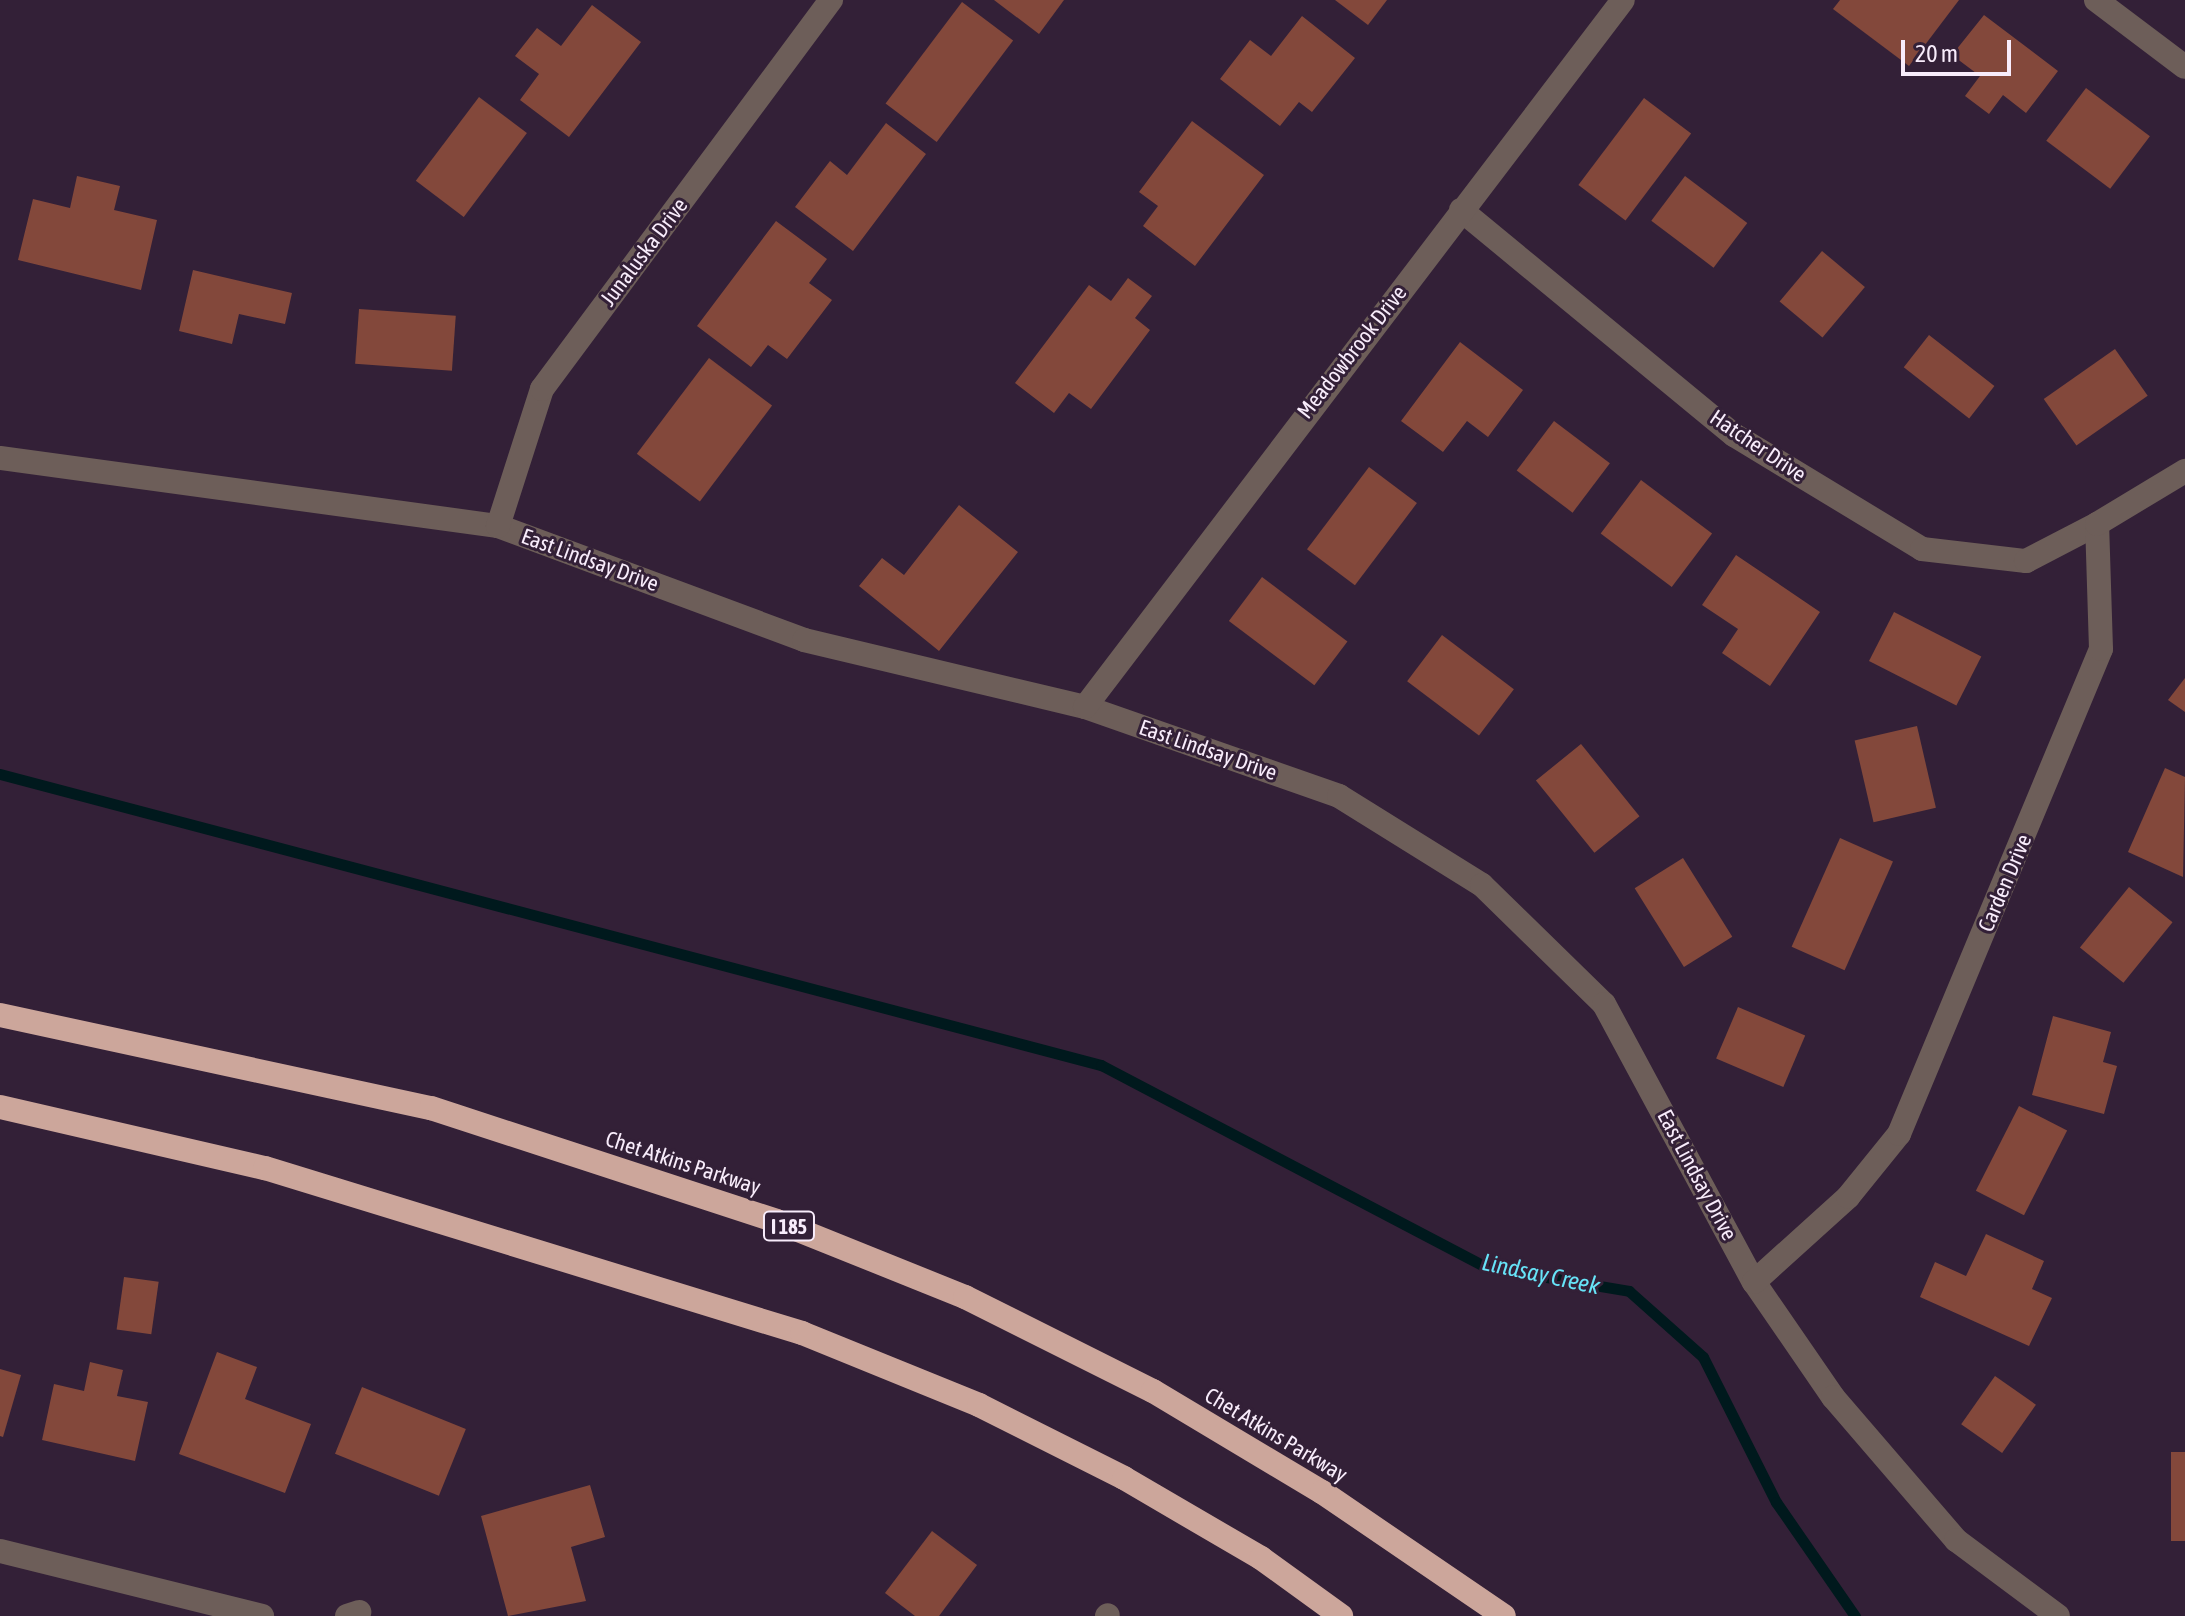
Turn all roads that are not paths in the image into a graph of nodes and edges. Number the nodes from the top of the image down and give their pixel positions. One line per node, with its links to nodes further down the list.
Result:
1 (831, 0): 9 (street, Junaluska Drive)
2 (1623, 0): 5 (street, Meadowbrook Drive)
3 (2096, 0): 4 (street)
4 (2185, 67)
5 (1461, 210): 8 (street, Hatcher Drive); 10 (street, Meadowbrook Drive)
6 (0, 458): 9 (street, East Lindsay Drive)
7 (2185, 472): 8 (street)
8 (2097, 524): 13 (street, Carden Drive)
9 (498, 526): 10 (street, East Lindsay Drive)
10 (1085, 707): 13 (street, East Lindsay Drive)
11 (0, 1015): 17 (highway, Chet Atkins Parkway / I 185)
12 (0, 1107): 16 (highway)
13 (1754, 1282): 18 (street, East Lindsay Drive)
14 (0, 1551): 15 (street)
15 (262, 1616)
16 (1341, 1616)
17 (1504, 1616)
18 (2058, 1616)

